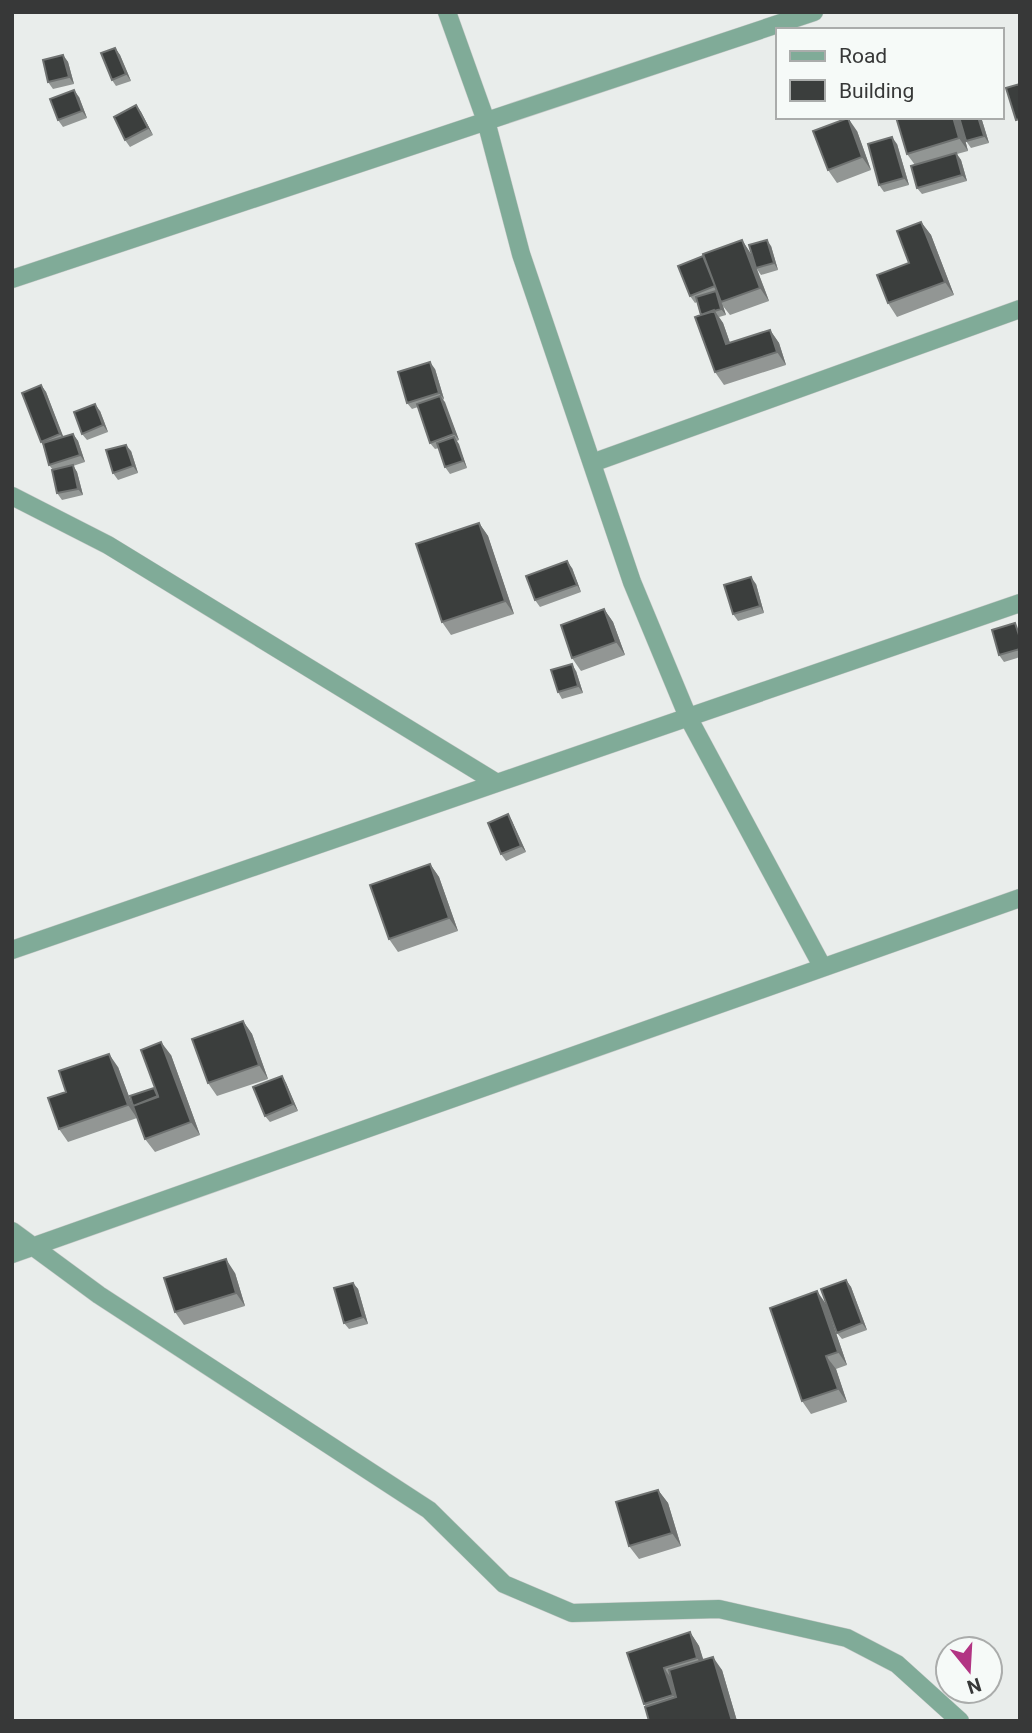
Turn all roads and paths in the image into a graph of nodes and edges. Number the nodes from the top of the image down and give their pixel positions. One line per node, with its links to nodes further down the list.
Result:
1 (447, 12): 3 (street)
2 (814, 12): 3 (street)
3 (486, 121): 4 (street); 6 (street)
4 (12, 279)
5 (1020, 309): 6 (street)
6 (592, 463): 9 (street)
7 (12, 496): 10 (street)
8 (1020, 603): 9 (street)
9 (688, 717): 10 (street); 13 (street)
10 (496, 783): 12 (street)
11 (1020, 898): 13 (street)
12 (12, 950)
13 (822, 966): 15 (street)
14 (12, 1231): 15 (street)
15 (33, 1247): 16 (street); 17 (street)
16 (12, 1254)
17 (960, 1721)

